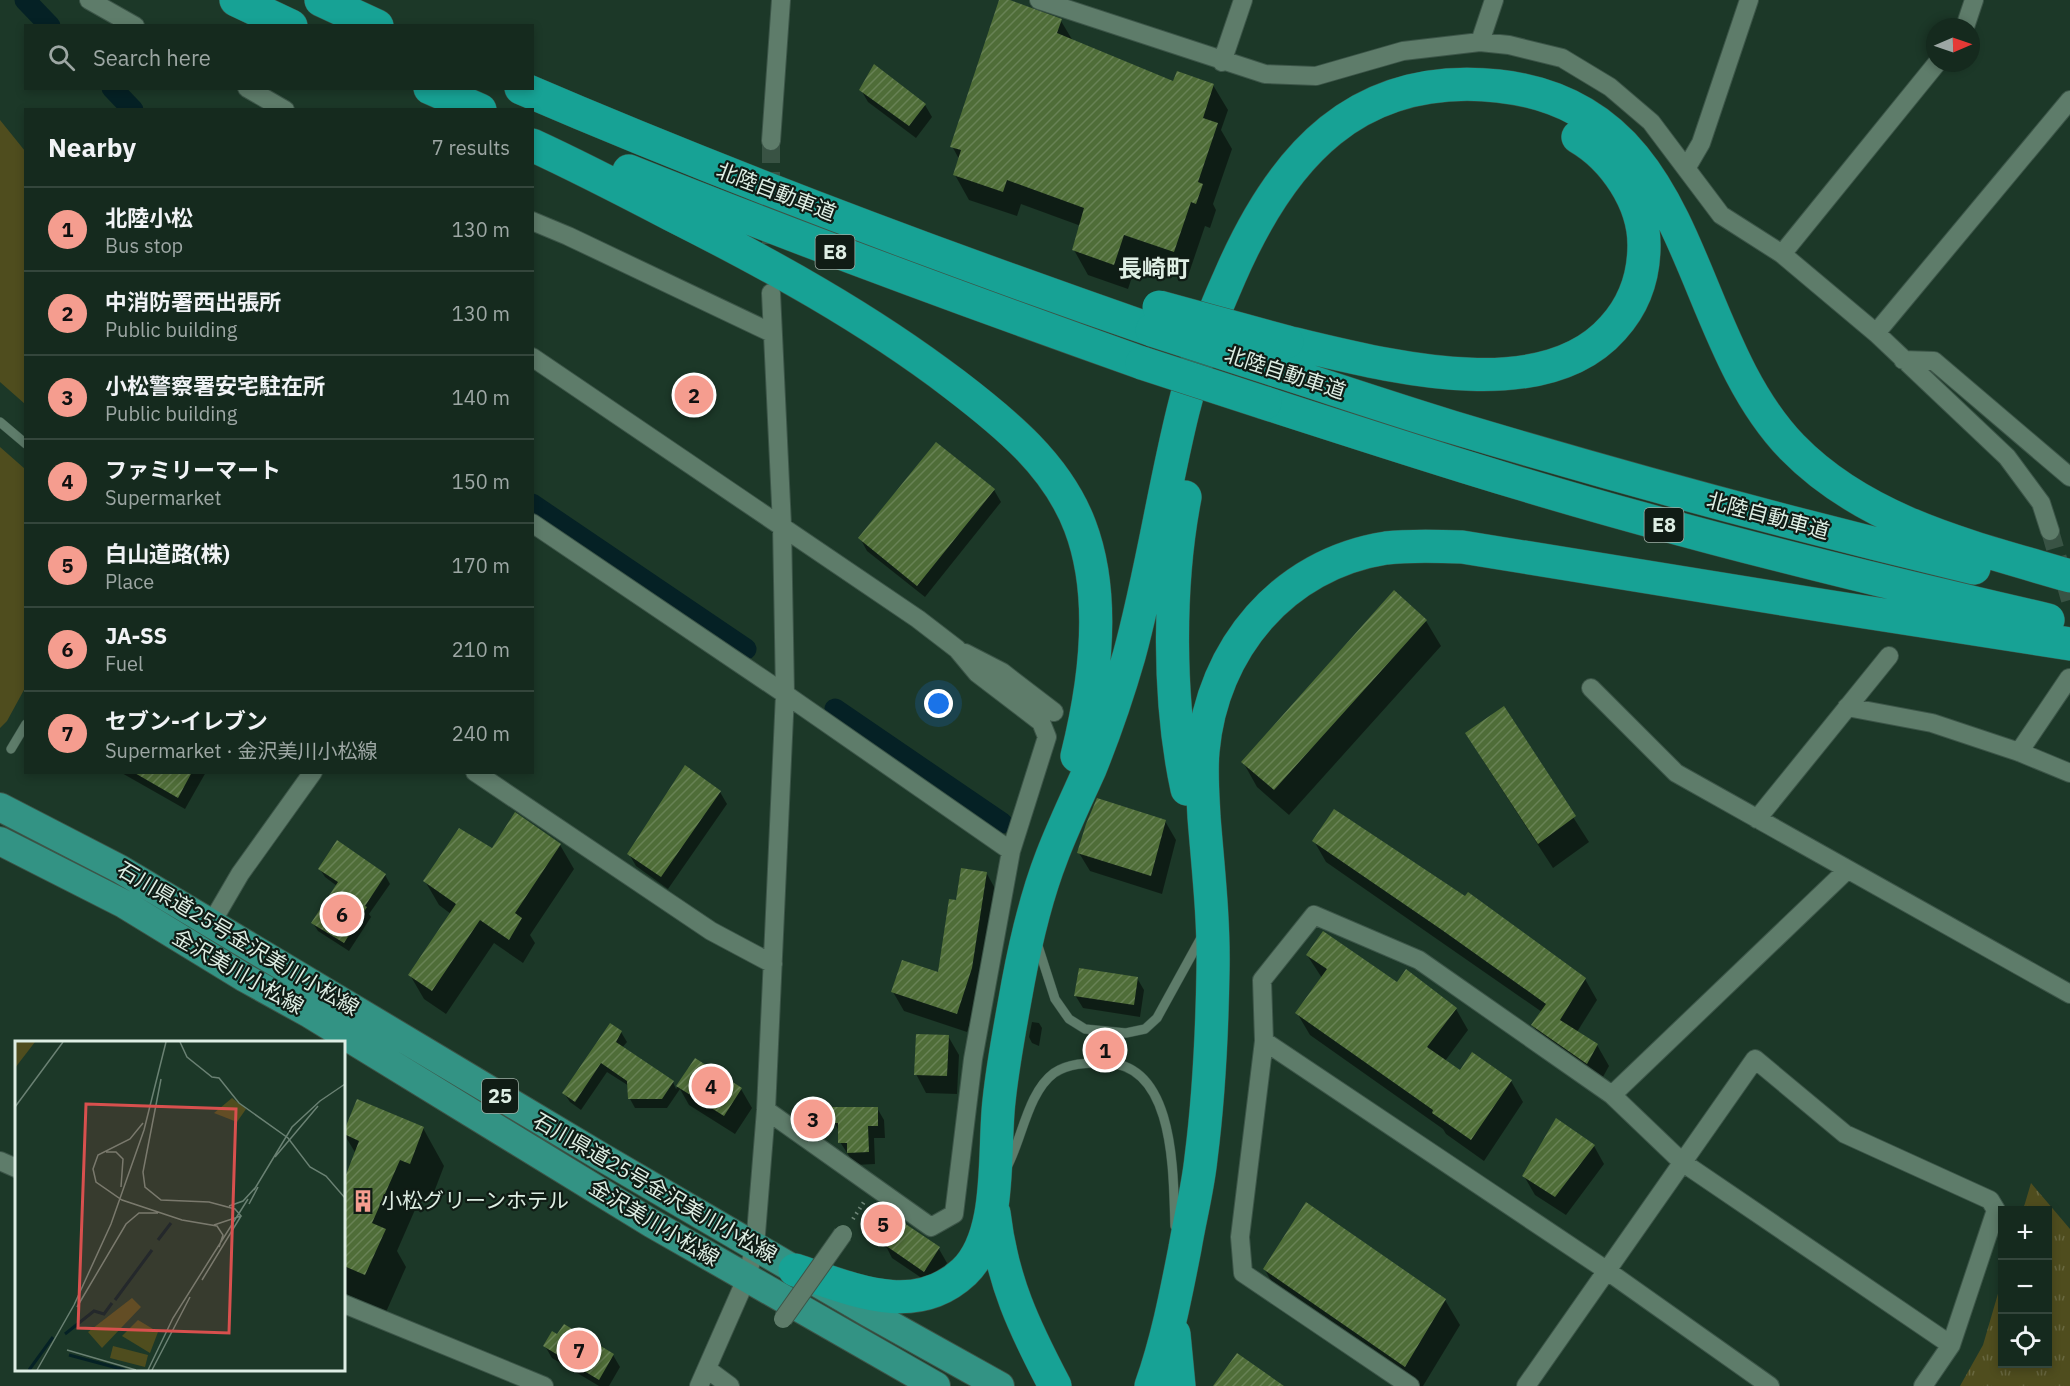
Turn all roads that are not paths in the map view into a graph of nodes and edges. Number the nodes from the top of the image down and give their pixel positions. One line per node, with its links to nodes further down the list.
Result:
1 (89, 0): 12 (street)
2 (229, 0): 13 (highway)
3 (236, 0): 14 (highway)
4 (321, 0): 15 (highway)
5 (781, 0): 28 (street)
6 (1039, 0): 17 (street)
7 (1243, 0): 17 (street)
8 (1494, 0): 16 (street)
9 (1749, 0): 30 (street)
10 (1974, 0): 11 (street)
11 (1968, 18)
12 (131, 24)
13 (271, 24)
14 (287, 24)
15 (373, 24)
16 (1480, 42): 17 (street); 30 (street)
17 (1222, 62)
18 (1929, 72): 32 (street)
19 (251, 90): 24 (street)
20 (413, 90): 25 (highway)
21 (435, 90): 26 (highway)
22 (526, 90): 36 (highway, 北陸自動車道 / E8, bridge)
23 (2070, 100): 35 (street)
24 (282, 108)
25 (451, 108)
26 (475, 108)
27 (534, 133): 47 (highway, 北陸自動車道 / E8, bridge)
28 (771, 141)
29 (534, 146): 66 (highway)
30 (1687, 167): 32 (street)
31 (534, 222): 34 (street)
32 (1782, 254): 35 (street)
33 (771, 293): 34 (street)
34 (772, 333): 43 (street)
35 (1876, 333): 38 (street)
36 (1281, 356): 46 (highway, 北陸自動車道 / E8); 68 (highway)
37 (534, 358): 43 (street)
38 (1903, 360): 41 (street); 44 (street)
39 (0, 422): 40 (lane)
40 (24, 442)
41 (2069, 474)
42 (534, 524): 53 (street)
43 (782, 525): 49 (street); 53 (street)
44 (2050, 531)
45 (2070, 576): 66 (highway)
46 (2070, 591)
47 (2070, 626)
48 (2070, 644): 68 (highway)
49 (957, 649): 55 (street); 65 (street)
50 (1889, 656): 54 (street)
51 (2069, 678): 58 (street)
52 (1591, 688): 63 (street)
53 (785, 694): 65 (street); 72 (street)
54 (1847, 707): 58 (street); 63 (street)
55 (1054, 712)
56 (24, 727): 57 (lane)
57 (11, 748)
58 (2019, 752): 59 (street)
59 (2070, 773)
60 (312, 774): 70 (street)
61 (478, 774): 72 (street)
62 (0, 807): 70 (main road, 石川県道25号金沢美川小松線 / 25)
63 (1757, 819): 67 (street)
64 (0, 841): 87 (main road, 金沢美川小松線 / 25)
65 (1011, 851): 76 (street)
66 (1050, 860): 71 (highway)
67 (1847, 870): 73 (street); 75 (street)
68 (1208, 881): 69 (highway)
69 (1211, 920): 71 (lane); 88 (highway)
70 (212, 922): 84 (main road, 石川県道25号金沢美川小松線 / 25)
71 (1030, 922): 80 (highway)
72 (773, 964): 76 (street)
73 (2070, 994)
74 (1264, 1041): 75 (street); 86 (street); 101 (street)
75 (1612, 1095): 78 (street)
76 (766, 1110): 84 (street)
77 (0, 1161): 79 (street)
78 (1683, 1162): 86 (street); 91 (street); 91 (street)
79 (15, 1168)
80 (993, 1182): 81 (lane); 85 (highway); 98 (highway)
81 (1175, 1231)
82 (843, 1234): 90 (street, bridge)
83 (1175, 1243): 88 (lane)
84 (754, 1246): 85 (main road, 石川県道25号金沢美川小松線 / 25); 87 (street)
85 (795, 1270): 97 (main road, 石川県道25号金沢美川小松線 / 25)
86 (1606, 1270): 102 (street); 103 (street)
87 (747, 1277): 92 (street); 96 (main road, 金沢美川小松線 / 25)
88 (1177, 1291): 99 (highway); 100 (highway)
89 (345, 1304): 93 (street)
90 (783, 1319)
91 (1952, 1345): 104 (street)
92 (708, 1369): 94 (street); 95 (street)
93 (544, 1386)
94 (699, 1386)
95 (730, 1386)
96 (936, 1386)
97 (1000, 1386)
98 (1055, 1386)
99 (1151, 1386)
100 (1179, 1386)
101 (1410, 1386)
102 (1526, 1386)
103 (1770, 1386)
104 (1923, 1386)

